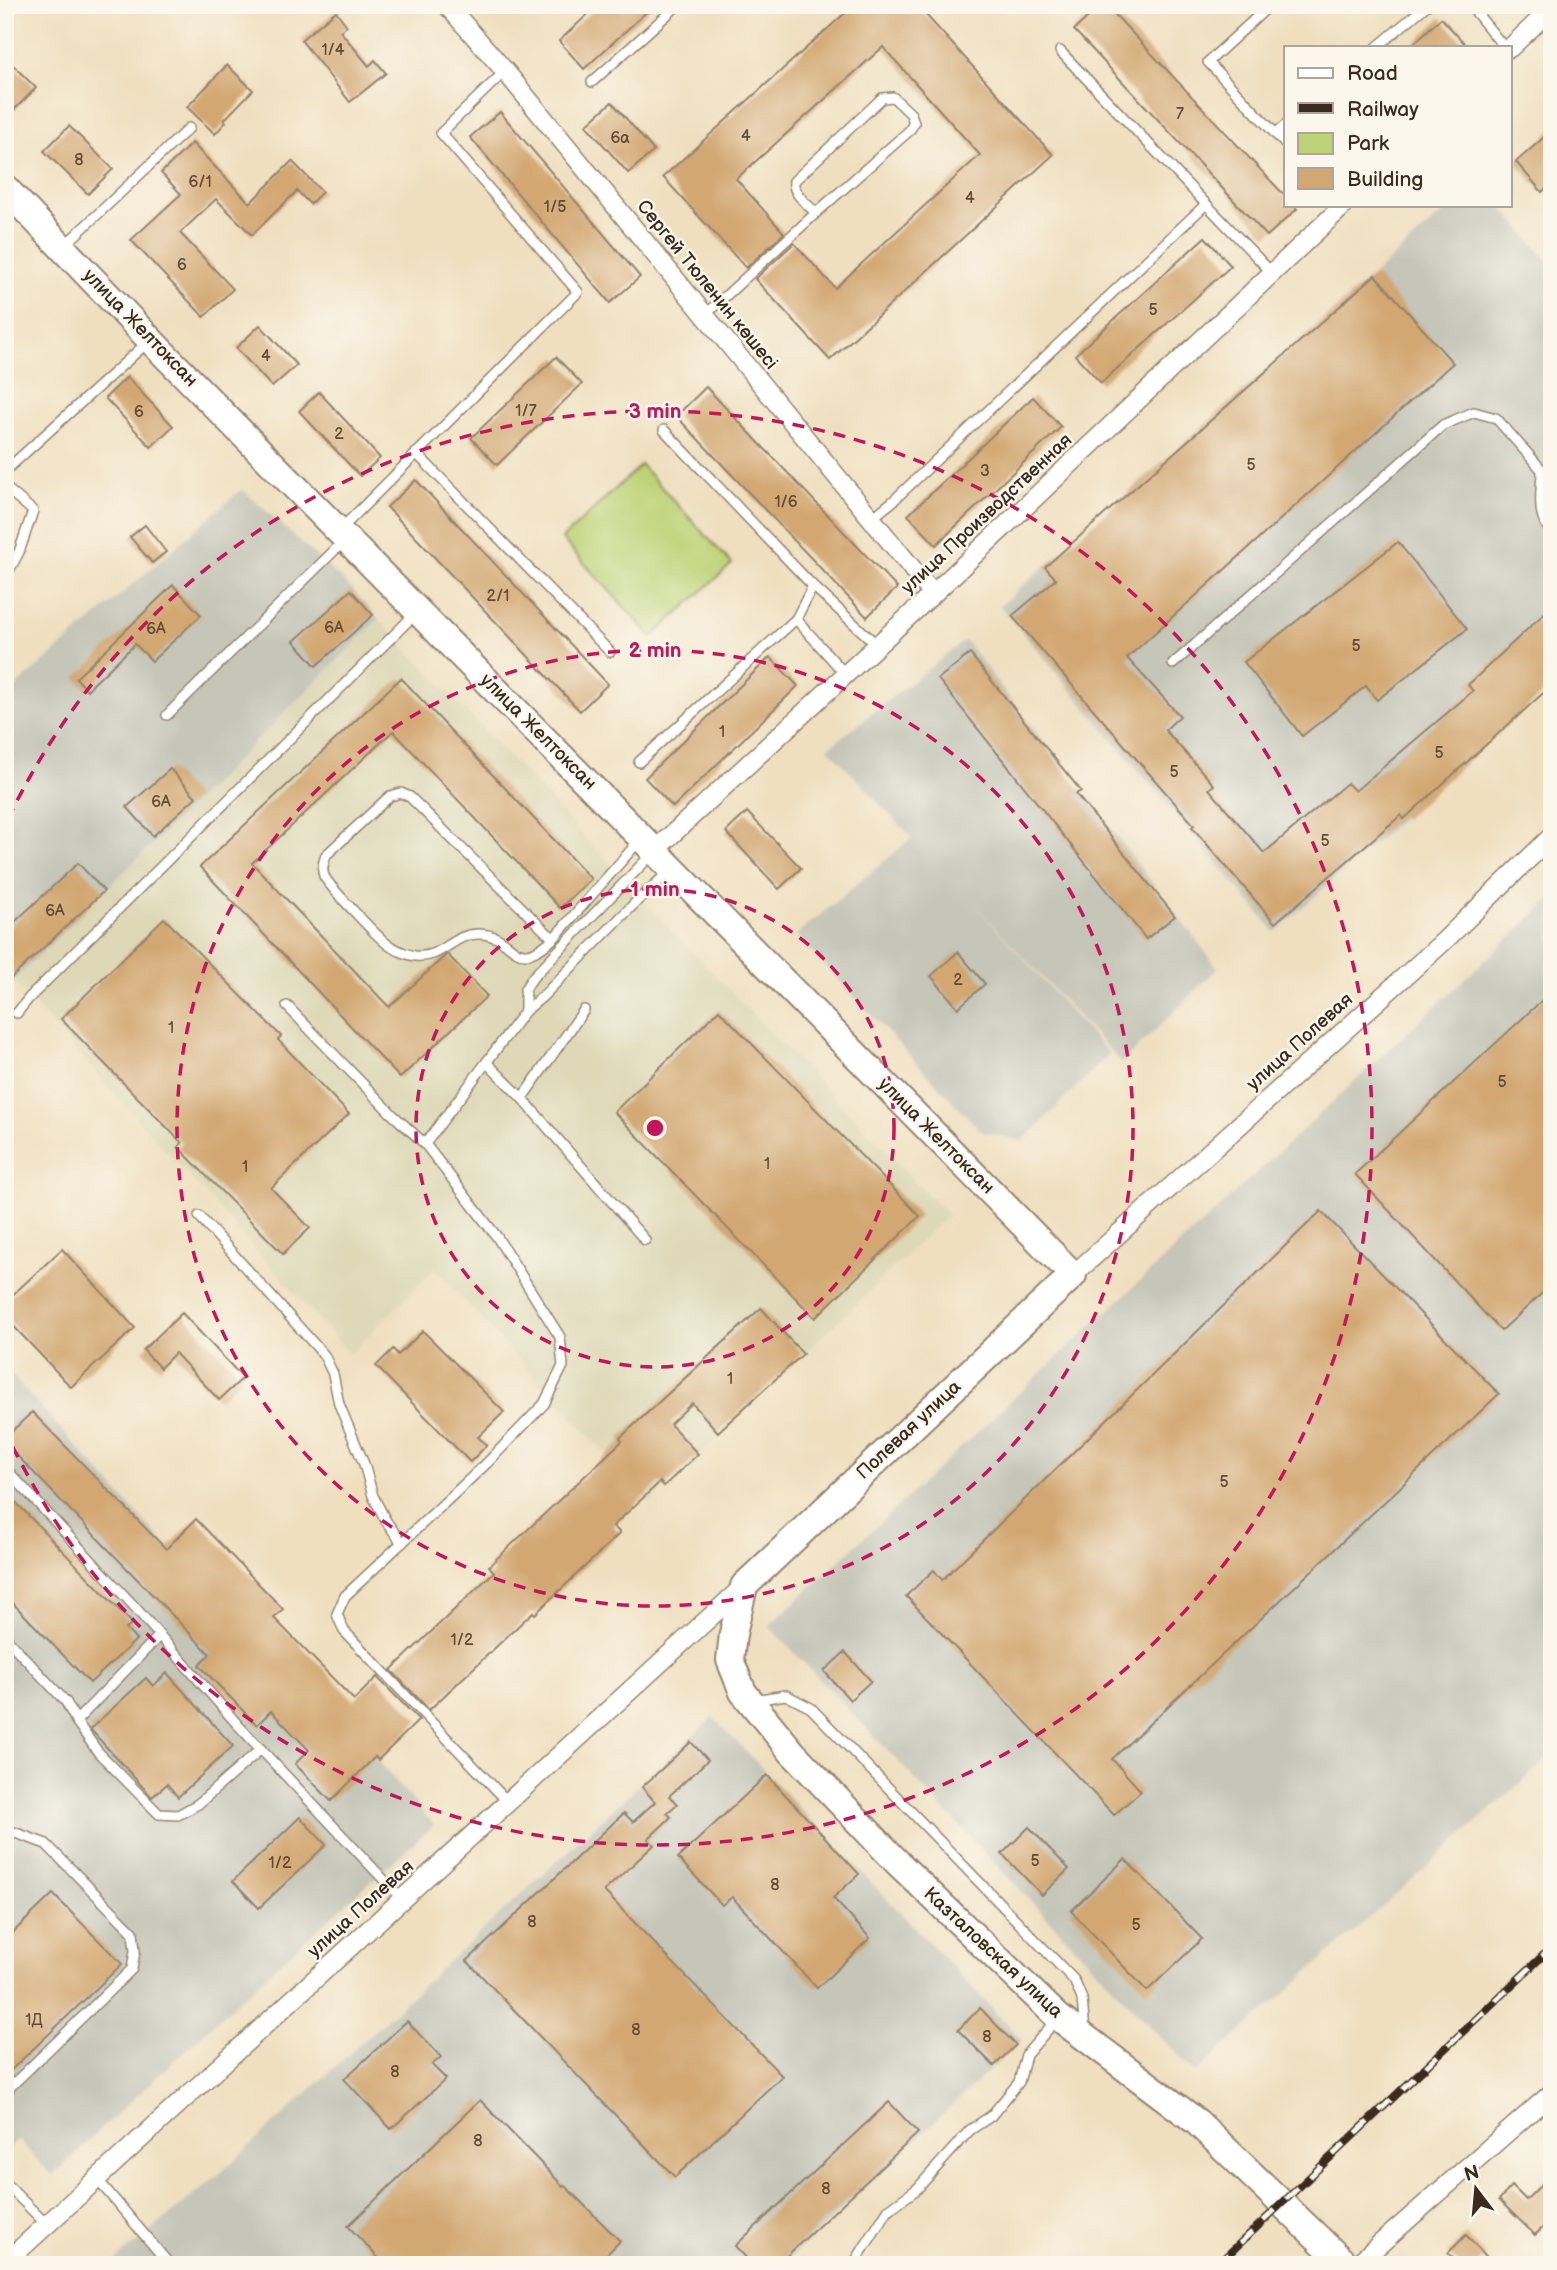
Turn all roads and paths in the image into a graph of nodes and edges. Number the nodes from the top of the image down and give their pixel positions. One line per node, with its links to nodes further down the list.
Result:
1 (447, 5): 11 (street, Сергей Тюленин көшесі)
2 (678, 5): 12 (lane)
3 (1270, 5): 15 (lane)
4 (1427, 5): 7 (lane)
5 (1470, 5): 8 (lane)
6 (1552, 8): 9 (street)
7 (1378, 46)
8 (1503, 46)
9 (1512, 46)
10 (1060, 51): 18 (lane)
11 (505, 71): 23 (street, Сергей Тюленин көшесі); 26 (lane)
12 (592, 82)
13 (1284, 127): 15 (lane)
14 (189, 128): 21 (lane)
15 (1275, 134): 16 (lane)
16 (1284, 143)
17 (5, 188): 21 (street, улица Желтоксан)
18 (1206, 204): 22 (lane); 29 (lane)
19 (1341, 206): 22 (street, улица Производственная)
20 (816, 213): 20 (lane); 23 (lane)
21 (63, 247): 24 (street, улица Желтоксан)
22 (1272, 273): 34 (street, улица Производственная)
23 (705, 315): 29 (street, Сергей Тюленин көшесі)
24 (151, 340): 27 (lane); 31 (street, улица Желтоксан)
25 (664, 430): 33 (lane)
26 (416, 453): 31 (lane); 38 (lane)
27 (5, 471)
28 (5, 487): 32 (lane)
29 (871, 519): 34 (street, Сергей Тюленин көшесі)
30 (1552, 533): 39 (lane)
31 (342, 535): 35 (street, улица Желтоксан); 41 (lane)
32 (5, 578)
33 (813, 586): 36 (lane); 37 (lane)
34 (933, 594): 37 (street, улица Производственная)
35 (418, 611): 44 (street, улица Желтоксан); 49 (lane)
36 (796, 619): 40 (lane); 42 (lane)
37 (877, 645): 40 (street, улица Производственная)
38 (610, 652)
39 (1173, 664)
40 (846, 675): 44 (street, улица Производственная)
41 (167, 715)
42 (639, 762)
43 (1552, 836): 55 (street, улица Полевая)
44 (657, 852): 45 (lane); 48 (lane); 48 (lane); 55 (street, улица Желтоксан)
45 (554, 937): 45 (lane)
46 (287, 1006): 52 (lane)
47 (584, 1010): 51 (lane)
48 (525, 1012): 50 (lane)
49 (17, 1013)
50 (487, 1063): 51 (lane); 52 (lane)
51 (522, 1098): 54 (lane)
52 (425, 1144): 57 (lane)
53 (199, 1216): 57 (lane)
54 (645, 1240)
55 (1073, 1275): 58 (street, Полевая улица)
56 (5, 1468): 59 (lane)
57 (402, 1543): 64 (lane)
58 (744, 1586): 61 (street, Казталовская улица); 64 (street, улица Полевая)
59 (160, 1635): 62 (lane); 63 (lane)
60 (5, 1637): 62 (lane)
61 (750, 1701): 67 (street, Казталовская улица); 68 (lane)
62 (76, 1721): 63 (lane)
63 (261, 1749): 66 (lane)
64 (508, 1802): 66 (street, улица Полевая)
65 (5, 1829): 69 (lane)
66 (402, 1899): 71 (street, улица Полевая)
67 (1058, 2017): 68 (street, Казталовская улица); 76 (lane)
68 (1085, 2037): 77 (street, Казталовская улица)
69 (5, 2092)
70 (1552, 2092): 78 (street)
71 (97, 2179): 73 (street, улица Полевая); 75 (lane)
72 (5, 2183): 73 (lane)
73 (47, 2225): 74 (street, улица Полевая)
74 (5, 2263)
75 (170, 2265)
76 (853, 2265)
77 (1346, 2265)
78 (1356, 2265)

